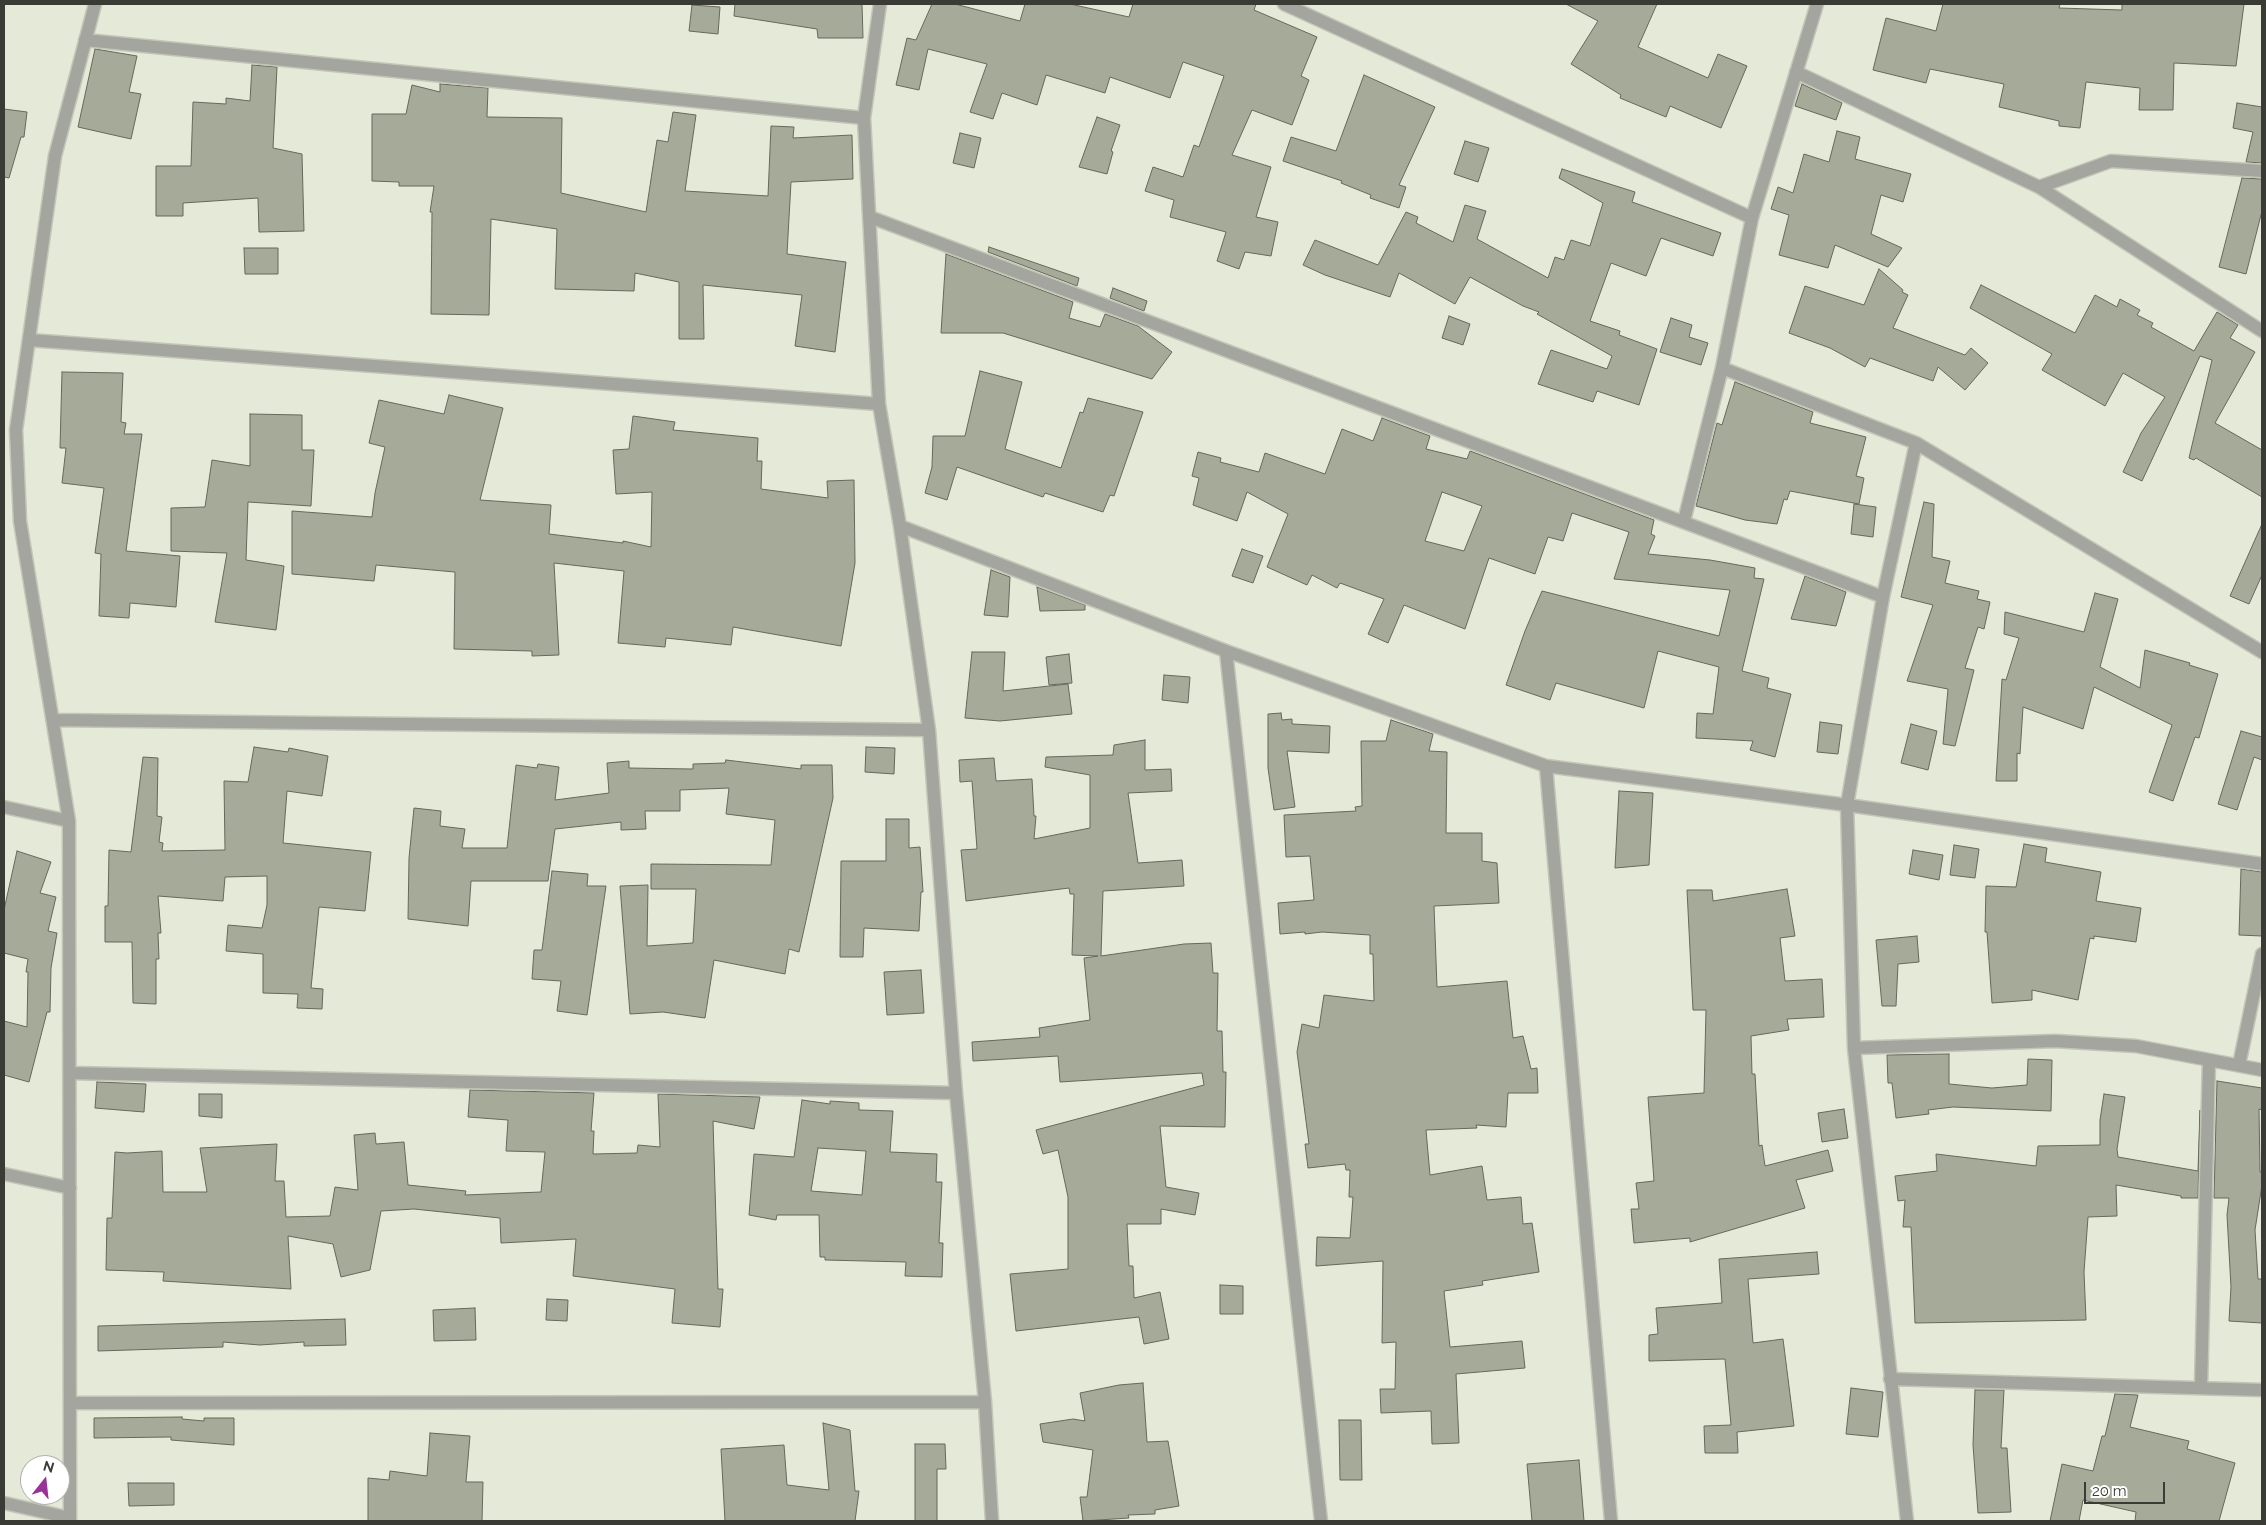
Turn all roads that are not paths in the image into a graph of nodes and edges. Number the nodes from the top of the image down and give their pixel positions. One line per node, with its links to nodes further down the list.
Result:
1 (94, 4): 5 (street)
2 (880, 4): 7 (street)
3 (1284, 4): 11 (street)
4 (1817, 4): 6 (street)
5 (85, 40): 7 (street); 13 (street)
6 (1796, 72): 9 (street); 11 (street)
7 (864, 118): 10 (street)
8 (2262, 171): 9 (street)
9 (2039, 187): 12 (street)
10 (870, 217): 15 (street); 19 (street)
11 (1752, 218): 14 (street)
12 (2262, 331)
13 (29, 340): 15 (street); 17 (street)
14 (1722, 368): 18 (street); 19 (street)
15 (880, 404): 20 (street)
16 (4, 426): 17 (street)
17 (16, 430): 24 (street)
18 (1916, 443): 21 (street); 23 (street)
19 (1684, 521): 21 (street)
20 (900, 526): 22 (street); 25 (street)
21 (1883, 597): 27 (street)
22 (1226, 651): 26 (street); 48 (street)
23 (2262, 652)
24 (53, 720): 25 (street); 29 (street)
25 (929, 730): 37 (street)
26 (1546, 766): 27 (street); 49 (street)
27 (1847, 805): 30 (street); 32 (street)
28 (4, 807): 29 (street)
29 (70, 821): 36 (street)
30 (2262, 864)
31 (2262, 954): 34 (street)
32 (1854, 1048): 33 (street); 40 (street)
33 (2209, 1060): 34 (street); 41 (street)
34 (2239, 1065): 35 (street)
35 (2262, 1070)
36 (70, 1072): 37 (street); 39 (street)
37 (956, 1093): 43 (street)
38 (4, 1174): 39 (street)
39 (70, 1188): 44 (street)
40 (1890, 1379): 41 (street); 50 (street)
41 (2201, 1388): 42 (street)
42 (2262, 1390)
43 (985, 1402): 44 (street); 47 (street)
44 (70, 1403): 46 (street)
45 (4, 1503): 46 (street)
46 (70, 1519)
47 (992, 1521)
48 (1321, 1521)
49 (1611, 1521)
50 (1907, 1521)

